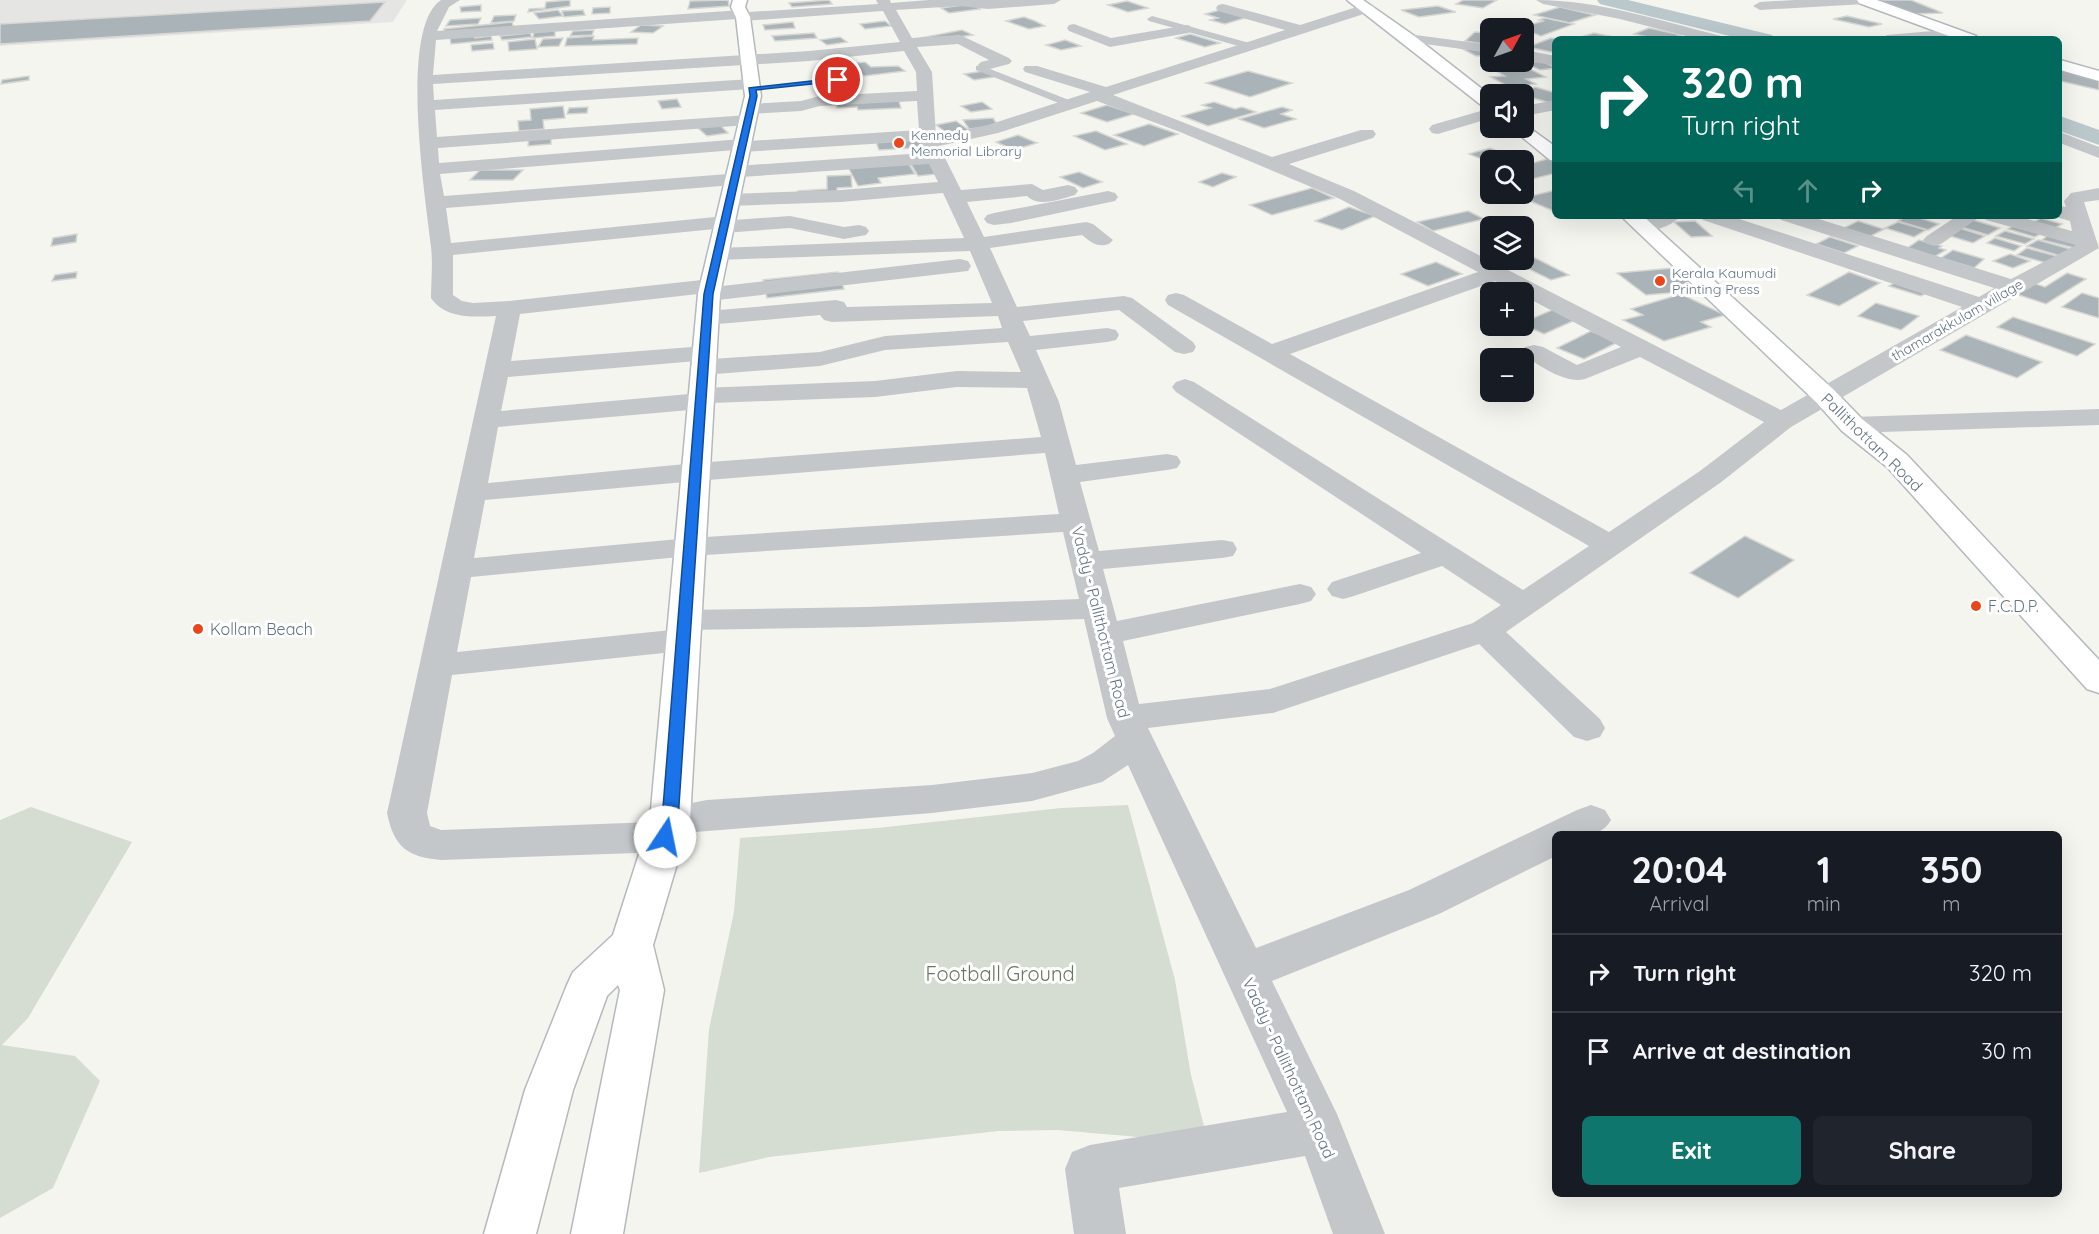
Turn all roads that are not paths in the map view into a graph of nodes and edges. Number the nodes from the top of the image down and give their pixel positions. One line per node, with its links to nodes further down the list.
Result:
1 (854, 0): 32 (street)
2 (1054, 0): 5 (street)
3 (1543, 0): 16 (street)
4 (1865, 0): 7 (street); 15 (street)
5 (959, 1): 27 (street)
6 (1361, 4): 14 (street); 19 (street)
7 (1760, 6)
8 (1223, 8): 14 (street)
9 (442, 18): 29 (street); 32 (street)
10 (1152, 19): 13 (lane)
11 (974, 28): 27 (street)
12 (1074, 28): 13 (street)
13 (1188, 29): 20 (lane)
14 (1300, 30): 20 (street)
15 (1956, 33): 17 (street); 18 (street)
16 (1704, 36)
17 (1922, 36)
18 (1964, 36)
19 (1408, 38): 21 (street); 31 (street)
20 (1249, 46): 30 (street)
21 (1480, 48)
22 (1534, 57): 23 (street)
23 (1552, 60)
24 (983, 67): 27 (street); 33 (lane)
25 (2062, 67): 28 (street)
26 (1031, 69): 30 (street)
27 (910, 71): 32 (street); 32 (street); 32 (street); 32 (street); 32 (street); 33 (street); 56 (street, Vaddy - Pallithottam Road)
28 (2099, 76)
29 (425, 80): 32 (street); 34 (street)
30 (1101, 94): 33 (street); 45 (street)
31 (1480, 95)
32 (743, 97): 34 (street); 42 (street); 46 (street); 49 (street); 56 (street); 57 (street); 61 (street); 62 (street)
33 (1070, 104)
34 (426, 106): 42 (street)
35 (1552, 106): 36 (street)
36 (1534, 109)
37 (1480, 116): 38 (street)
38 (1438, 129)
39 (1367, 134): 45 (street)
40 (1533, 138): 43 (street)
41 (2062, 138): 44 (street)
42 (428, 143): 46 (street)
43 (1552, 153)
44 (2099, 153)
45 (1273, 163): 63 (street)
46 (430, 169): 49 (street)
47 (1113, 189): 56 (street)
48 (2099, 194): 50 (street)
49 (436, 204): 61 (street)
50 (2068, 206): 60 (street)
51 (1719, 219): 67 (street)
52 (1798, 219): 64 (street)
53 (1966, 219): 59 (street)
54 (2004, 219): 60 (street)
55 (1638, 221): 79 (street, Pallithottam Road)
56 (963, 222): 58 (street); 62 (street); 65 (street); 69 (street, Vaddy - Pallithottam Road)
57 (900, 227)
58 (1102, 240)
59 (1934, 240)
60 (2088, 243): 64 (street, thamarakkulam village)
61 (442, 250): 68 (street)
62 (718, 254): 65 (street)
63 (1496, 273): 72 (street); 74 (street)
64 (2013, 287): 67 (street, thamarakkulam village)
65 (709, 299): 68 (street); 69 (street); 75 (street)
66 (1176, 300): 74 (street)
67 (1983, 306): 79 (street, thamarakkulam village)
68 (509, 308): 76 (street)
69 (1013, 326): 70 (street); 71 (street); 75 (street); 77 (street, Vaddy - Pallithottam Road)
70 (1107, 335)
71 (1184, 347)
72 (1641, 348): 73 (street); 83 (street)
73 (1534, 352)
74 (1270, 353): 91 (street)
75 (704, 360): 76 (street); 80 (street)
76 (496, 370): 82 (street)
77 (1036, 380): 80 (street); 85 (street, Vaddy - Pallithottam Road)
78 (1185, 387): 94 (street)
79 (1825, 396): 83 (street, thamarakkulam village); 84 (street, Pallithottam Road)
80 (701, 399): 82 (street); 87 (street)
81 (2099, 417): 84 (street)
82 (486, 420): 89 (street)
83 (1782, 421): 91 (street, thamarakkulam village)
84 (1852, 425): 104 (street, Pallithottam Road)
85 (1057, 444): 87 (street); 88 (street, Vaddy - Pallithottam Road)
86 (1167, 462): 88 (street)
87 (696, 472): 89 (street); 92 (street)
88 (1065, 476): 90 (street, Vaddy - Pallithottam Road)
89 (471, 494): 96 (street)
90 (1076, 522): 92 (street); 95 (street, Vaddy - Pallithottam Road)
91 (1612, 546): 99 (street, thamarakkulam village)
92 (690, 548): 96 (street); 101 (street)
93 (1222, 549): 95 (street)
94 (1445, 555): 97 (street); 99 (street)
95 (1086, 561): 100 (street, Vaddy - Pallithottam Road)
96 (456, 569): 103 (street)
97 (1343, 589)
98 (1300, 594): 100 (street)
99 (1523, 605): 102 (street, thamarakkulam village)
100 (1101, 621): 101 (street); 106 (street, Vaddy - Pallithottam Road)
101 (684, 630): 103 (street); 107 (street)
102 (1485, 632): 105 (street); 106 (street, thamarakkulam village)
103 (437, 665): 107 (street)
104 (2099, 681)
105 (1587, 728)
106 (1130, 729): 107 (street); 110 (street, Vaddy - Pallithottam Road)
107 (667, 829): 109 (street)
108 (1552, 840): 110 (street)
109 (631, 945): 112 (street); 113 (street)
110 (1245, 972): 111 (street, Vaddy - Pallithottam Road)
111 (1320, 1130): 114 (street); 115 (street, Vaddy - Pallithottam Road)
112 (510, 1234)
113 (597, 1234)
114 (1100, 1234)
115 (1359, 1234)

